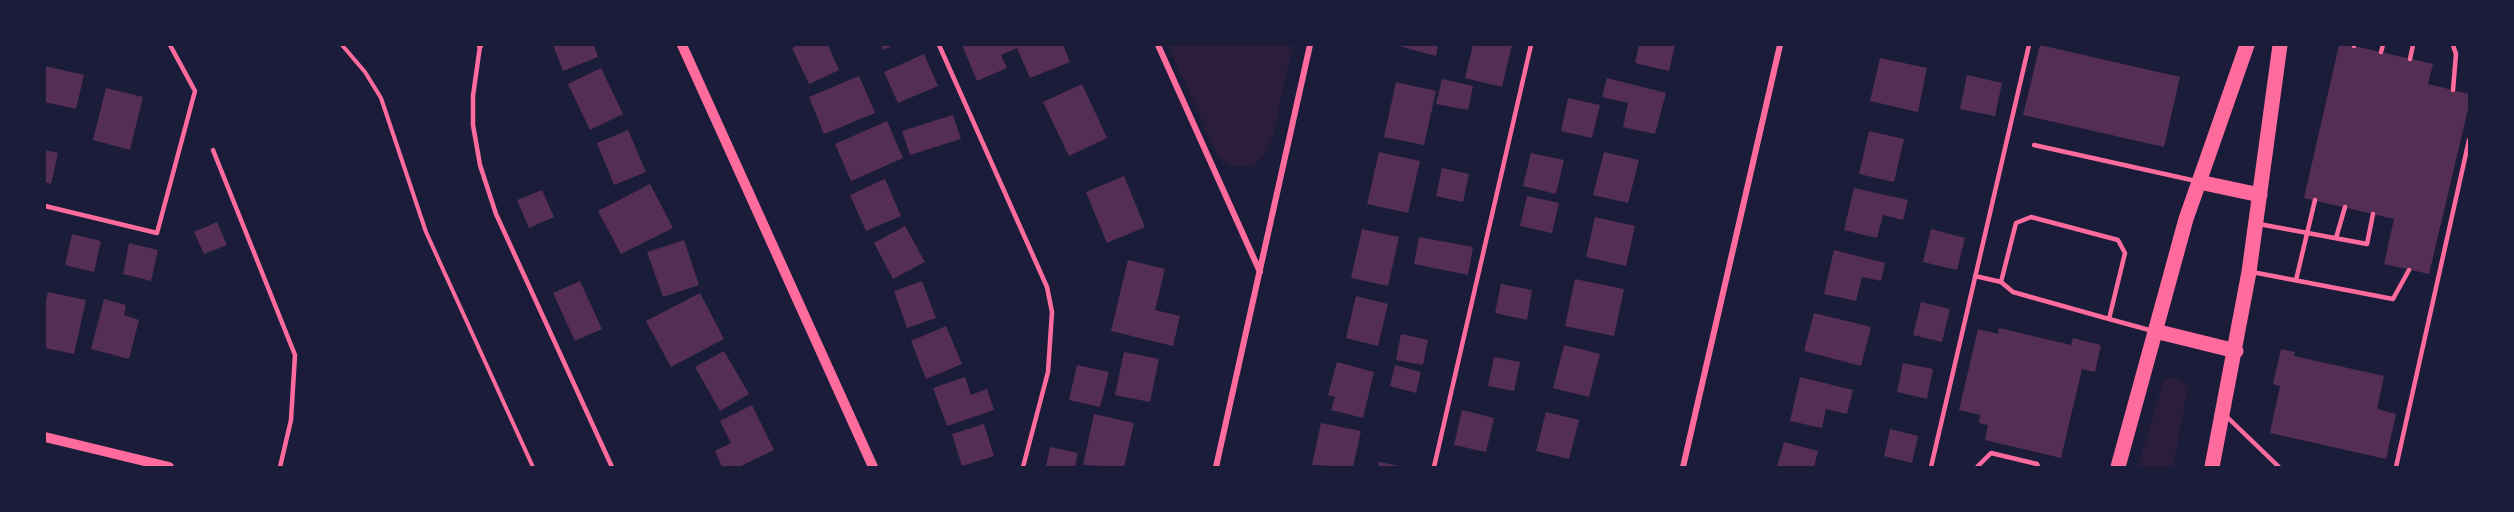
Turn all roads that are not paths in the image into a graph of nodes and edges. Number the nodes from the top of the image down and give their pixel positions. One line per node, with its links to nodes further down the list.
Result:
1 (170, 45): 24 (lane)
2 (682, 45): 44 (street)
3 (939, 45): 45 (lane)
4 (1158, 45): 31 (street)
5 (1310, 45): 31 (street)
6 (1531, 45): 47 (lane)
7 (1780, 45): 48 (street)
8 (2029, 45): 33 (lane)
9 (2247, 45): 21 (main road)
10 (2280, 45): 22 (main road)
11 (2383, 45): 15 (lane)
12 (2414, 45): 16 (lane)
13 (2452, 45): 17 (lane)
14 (480, 46): 43 (lane)
15 (2381, 52)
16 (2410, 59)
17 (2453, 90)
18 (2469, 140): 55 (lane)
19 (2034, 146): 21 (lane)
20 (213, 150): 42 (lane)
21 (2199, 182): 22 (main road); 37 (main road)
22 (2260, 195): 27 (main road)
23 (2315, 200): 28 (lane)
24 (45, 206)
25 (2345, 207): 29 (lane)
26 (2373, 214): 29 (lane)
27 (2257, 223): 28 (lane); 32 (main road)
28 (2307, 233): 29 (lane); 34 (lane)
29 (2336, 238)
30 (2409, 270): 34 (lane)
31 (1260, 272): 46 (street)
32 (2249, 272): 34 (lane); 38 (main road)
33 (1975, 276): 35 (lane); 49 (lane)
34 (2296, 280)
35 (2001, 282): 36 (lane); 36 (lane)
36 (2109, 319): 37 (lane)
37 (2155, 332): 38 (main road); 52 (main road)
38 (2236, 351): 39 (main road)
39 (2223, 413): 53 (main road); 54 (lane)
40 (45, 437): 41 (street)
41 (170, 467)
42 (280, 467)
43 (612, 467)
44 (873, 467)
45 (1023, 467)
46 (1216, 467)
47 (1434, 467)
48 (1683, 467)
49 (1931, 467)
50 (1977, 467): 51 (lane)
51 (2038, 467)
52 (2118, 467)
53 (2212, 467)
54 (2279, 467)
55 (2396, 467)

